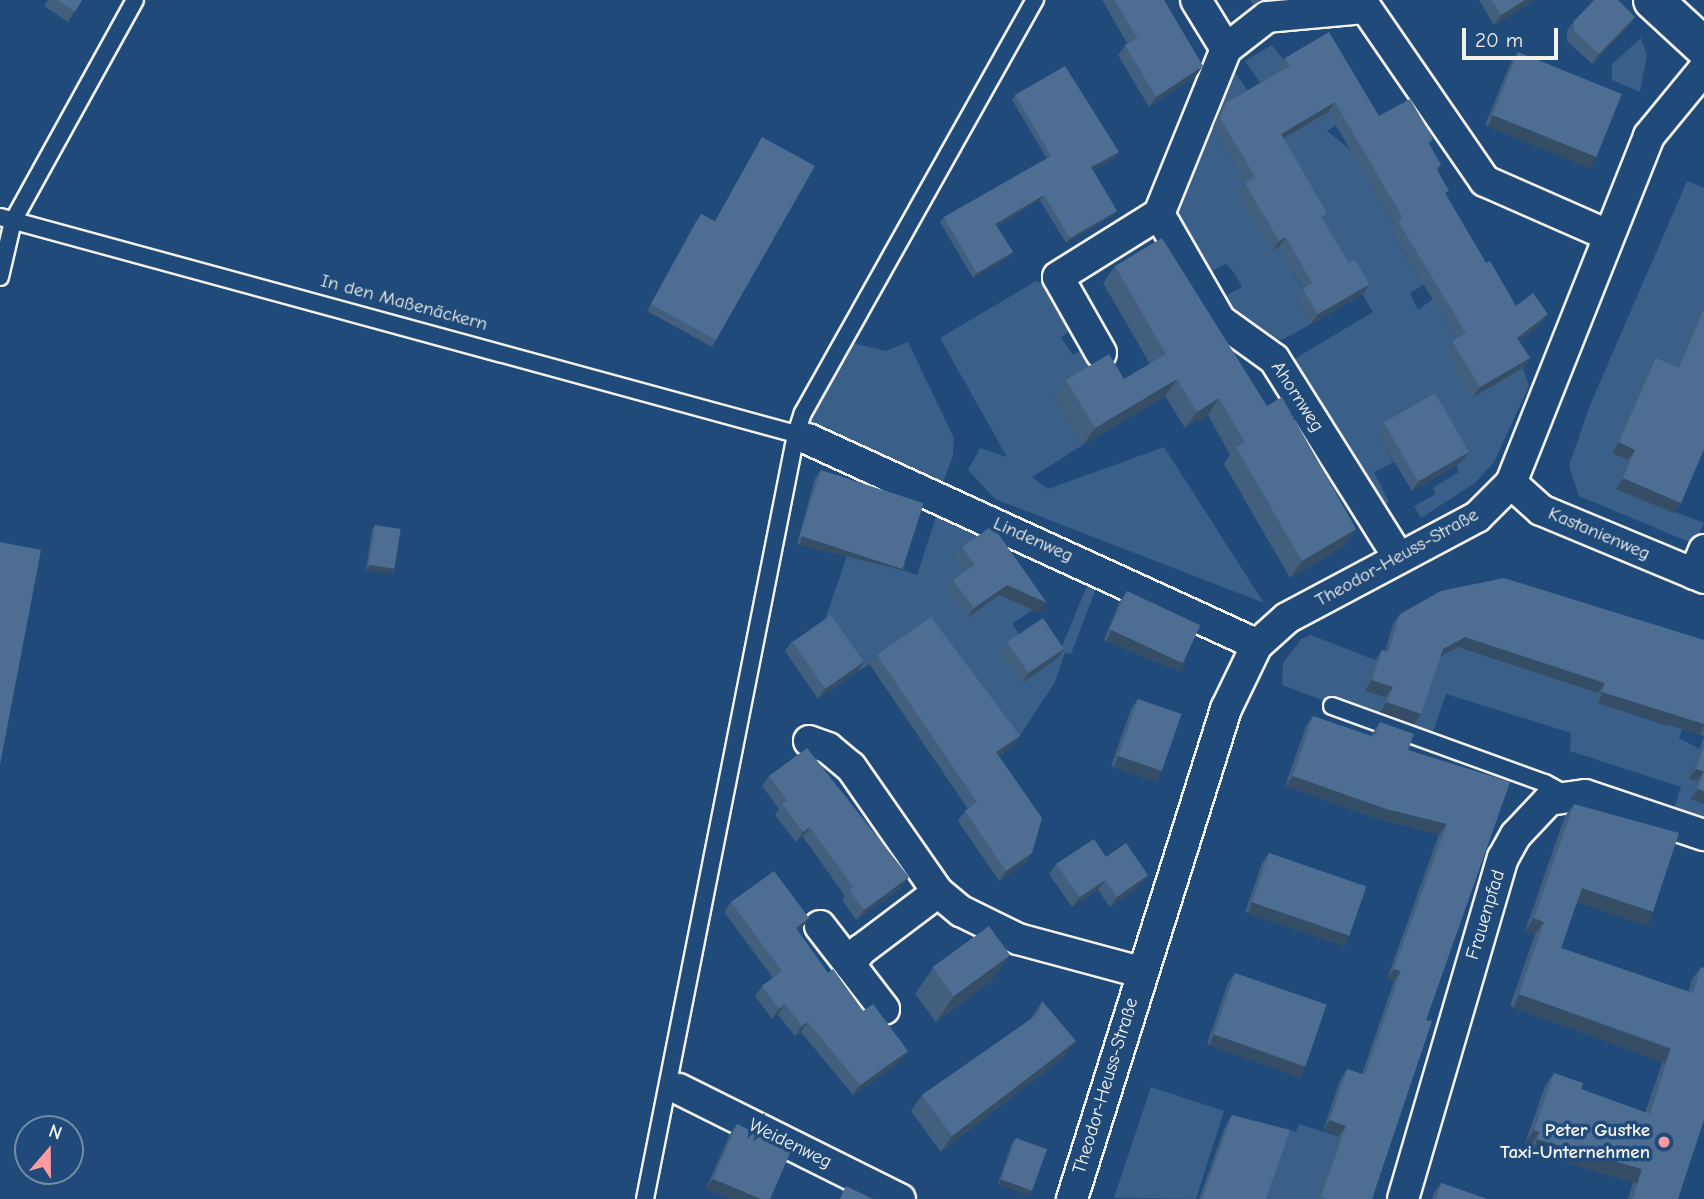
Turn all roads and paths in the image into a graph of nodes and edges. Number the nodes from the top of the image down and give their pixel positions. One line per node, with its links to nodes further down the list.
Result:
1 (135, 0): 10 (lane)
2 (1035, 0): 14 (lane)
3 (1196, 0): 7 (street)
4 (1653, 0): 6 (street)
5 (1364, 4): 7 (street); 11 (street)
6 (1704, 47)
7 (1226, 49): 9 (street)
8 (1704, 69): 11 (street, Theodor-Heuss-Straße)
9 (1159, 214): 13 (street); 16 (street, Ahornweg)
10 (6, 219): 12 (lane); 14 (lane, In den Maßenäckern)
11 (1608, 235): 15 (street, Theodor-Heuss-Straße)
12 (0, 276)
13 (1101, 353)
14 (802, 436): 18 (street, Lindenweg); 29 (lane)
15 (1511, 483): 16 (street, Theodor-Heuss-Straße); 17 (street, Kastanienweg)
16 (1399, 558): 18 (street, Theodor-Heuss-Straße)
17 (1701, 567)
18 (1257, 645): 26 (street, Theodor-Heuss-Straße)
19 (1332, 706): 21 (lane)
20 (810, 741): 23 (street, Theodor-Heuss-Straße)
21 (1567, 795): 22 (street); 32 (street, Frauenpfad)
22 (1704, 835)
23 (938, 892): 25 (street); 26 (street, Theodor-Heuss-Straße)
24 (820, 926): 25 (street)
25 (850, 965): 27 (street)
26 (1140, 972): 31 (street, Theodor-Heuss-Straße)
27 (884, 1009)
28 (679, 1089): 30 (street, Weidenweg)
29 (645, 1199)
30 (900, 1199)
31 (1072, 1199)
32 (1403, 1199)

